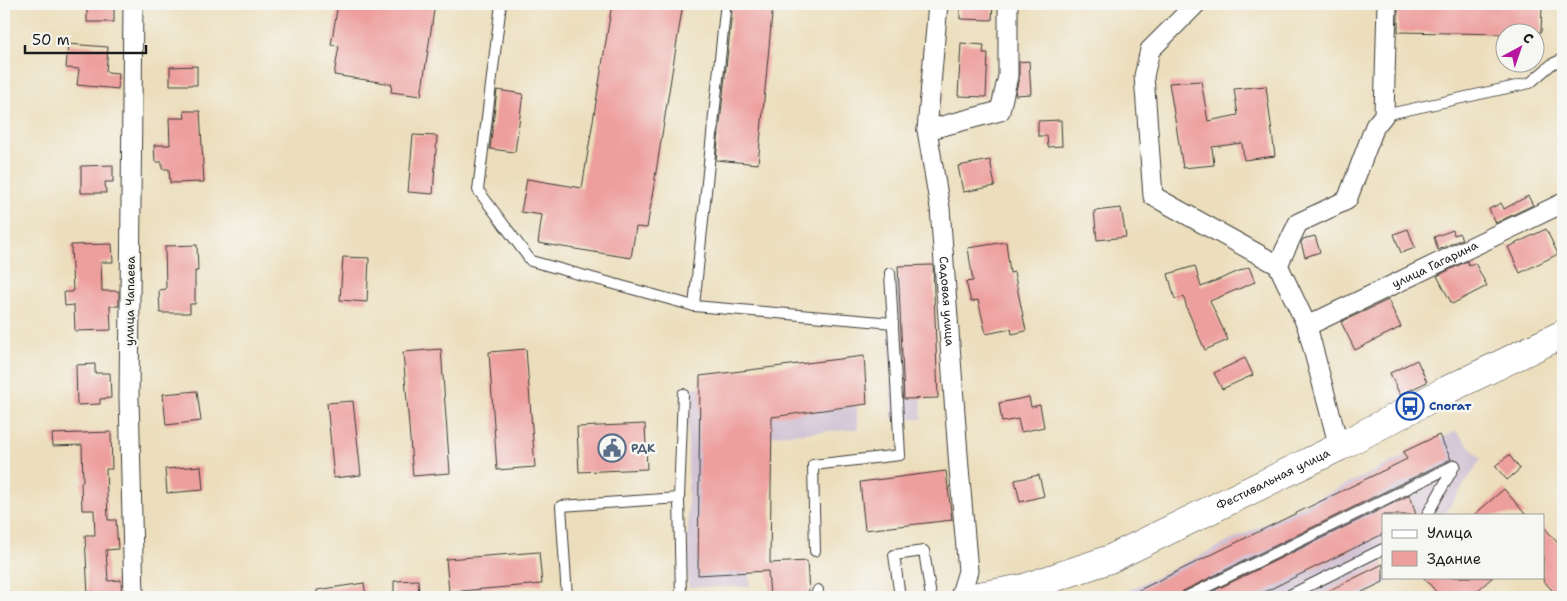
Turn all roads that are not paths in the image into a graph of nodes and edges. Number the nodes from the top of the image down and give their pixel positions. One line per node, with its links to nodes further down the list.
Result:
1 (133, 4): 25 (street, улица Чапаева)
2 (501, 4): 14 (lane)
3 (938, 4): 10 (street, Садовая улица)
4 (1008, 4): 10 (street)
5 (1196, 4): 12 (street)
6 (1387, 4): 9 (street)
7 (725, 11): 14 (lane)
8 (1563, 59): 9 (lane)
9 (1384, 115): 12 (street)
10 (926, 130): 30 (street, Садовая улица)
11 (1563, 203): 16 (street, улица Гагарина)
12 (1278, 265): 16 (street)
13 (890, 273): 15 (lane)
14 (694, 306): 15 (lane)
15 (893, 323): 23 (lane)
16 (1307, 326): 19 (street)
17 (1563, 334): 19 (street, Фестивальная улица)
18 (683, 394): 20 (lane)
19 (1339, 448): 24 (street, Фестивальная улица)
20 (679, 498): 26 (lane); 27 (lane)
21 (1428, 514): 32 (lane)
22 (1382, 549): 33 (lane)
23 (815, 551)
24 (1027, 592): 31 (street, Фестивальная улица)
25 (134, 597)
26 (567, 597)
27 (681, 597)
28 (900, 597): 29 (lane)
29 (932, 597)
30 (960, 597)
31 (972, 597)
32 (1186, 597)
33 (1286, 597)

